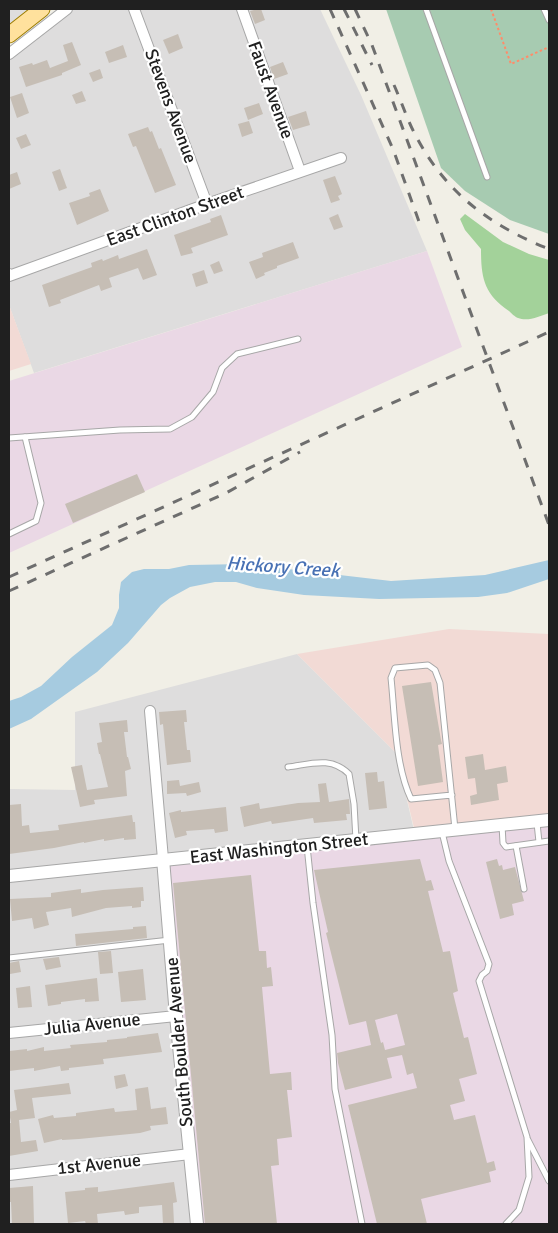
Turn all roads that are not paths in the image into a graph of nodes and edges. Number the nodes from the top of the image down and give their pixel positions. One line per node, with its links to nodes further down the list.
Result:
1 (42, 9): 8 (main road)
2 (67, 9): 9 (street)
3 (134, 9): 13 (street, Stevens Avenue)
4 (242, 9): 11 (street, Faust Avenue)
5 (426, 9): 12 (lane)
6 (544, 9): 7 (lane)
7 (549, 20)
8 (9, 35)
9 (9, 54)
10 (341, 158): 11 (street, East Clinton Street)
11 (300, 171): 13 (street, East Clinton Street)
12 (487, 177)
13 (207, 204): 14 (street, East Clinton Street)
14 (9, 275)
15 (298, 339): 16 (lane)
16 (24, 437): 17 (lane); 18 (lane)
17 (9, 438)
18 (9, 534)
19 (150, 710): 31 (street)
20 (288, 767): 26 (lane)
21 (452, 795): 21 (lane); 24 (lane)
22 (543, 821): 23 (street, East Washington Street); 28 (lane)
23 (502, 825): 24 (street, East Washington Street); 30 (lane)
24 (455, 830): 25 (street, East Washington Street)
25 (442, 831): 26 (street, East Washington Street); 38 (lane)
26 (356, 841): 29 (street, East Washington Street)
27 (549, 841): 28 (lane)
28 (539, 842): 30 (lane)
29 (307, 846): 31 (street, East Washington Street); 43 (lane)
30 (516, 846): 33 (lane)
31 (164, 859): 32 (street, East Washington Street); 34 (street, South Boulder Avenue)
32 (9, 876)
33 (524, 889)
34 (170, 940): 35 (lane); 36 (street, South Boulder Avenue)
35 (9, 958)
36 (176, 1016): 37 (street, Julia Avenue); 39 (street, South Boulder Avenue)
37 (9, 1033)
38 (527, 1137): 41 (lane); 44 (lane)
39 (190, 1154): 40 (street, 1st Avenue); 42 (street, South Boulder Avenue)
40 (9, 1174)
41 (549, 1182)
42 (197, 1224)
43 (362, 1224)
44 (506, 1224)

